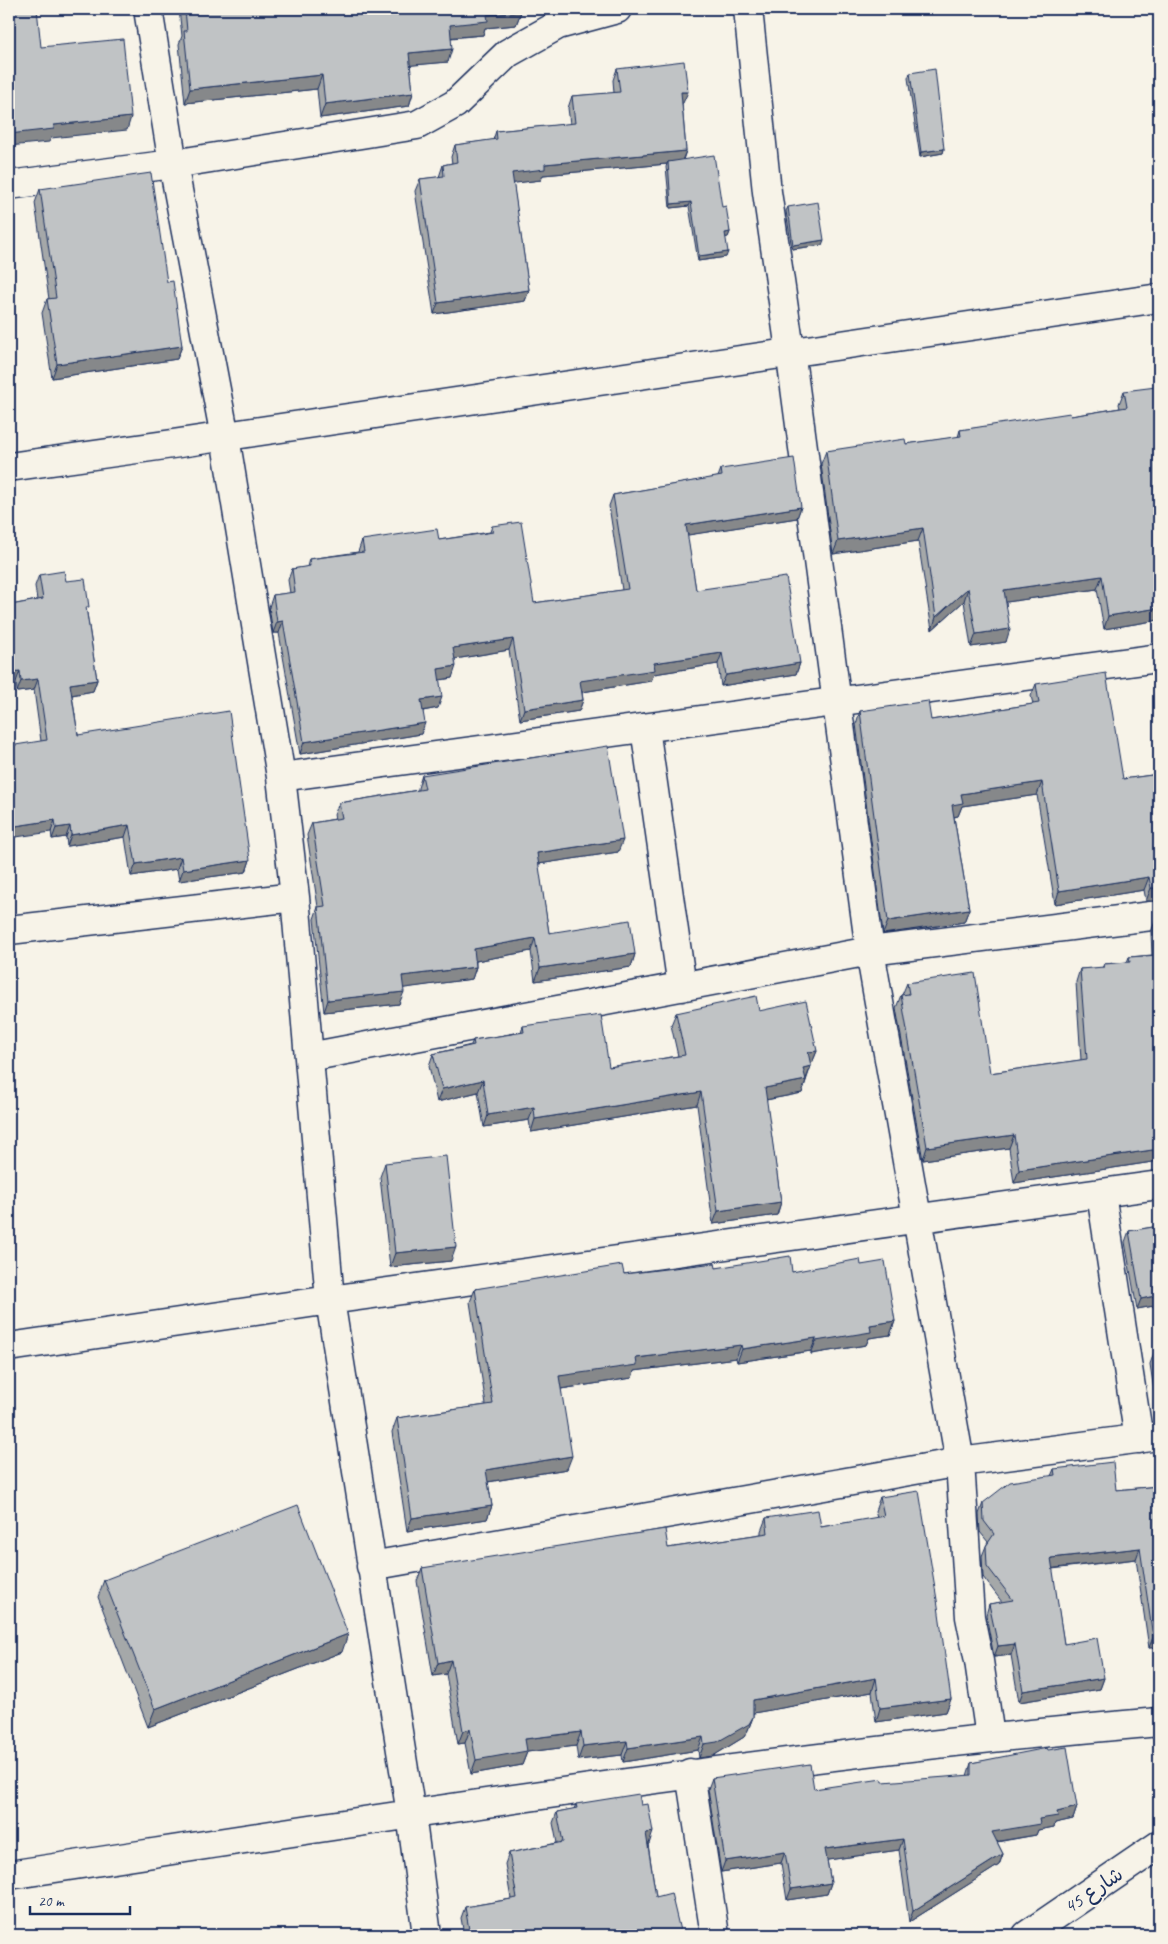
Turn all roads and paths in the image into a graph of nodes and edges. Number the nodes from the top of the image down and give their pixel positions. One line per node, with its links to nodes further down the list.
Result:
1 (148, 9): 4 (street)
2 (617, 9): 4 (street)
3 (748, 9): 7 (street)
4 (173, 164): 5 (street); 8 (street)
5 (9, 185)
6 (1159, 298): 7 (street)
7 (790, 350): 8 (street); 11 (street)
8 (225, 437): 9 (street); 13 (street)
9 (9, 467)
10 (1159, 658): 11 (street)
11 (837, 703): 12 (street); 17 (street)
12 (645, 728): 13 (street); 18 (street)
13 (281, 777): 14 (street)
14 (295, 898): 16 (street); 19 (street)
15 (1159, 915): 17 (street)
16 (9, 930)
17 (870, 952): 18 (street); 22 (street)
18 (682, 987): 19 (street)
19 (309, 1057): 23 (street)
20 (1159, 1185): 21 (street)
21 (1101, 1194): 22 (street); 25 (street)
22 (916, 1219): 23 (street); 26 (street)
23 (330, 1300): 24 (street); 27 (street)
24 (9, 1347)
25 (1149, 1437): 26 (street)
26 (960, 1462): 27 (street); 29 (street)
27 (371, 1566): 31 (street)
28 (1159, 1722): 29 (street)
29 (990, 1736): 30 (street)
30 (690, 1773): 31 (street); 35 (street)
31 (411, 1814): 33 (street); 34 (street)
32 (1159, 1845): 36 (street, شارع 45)
33 (9, 1875)
34 (427, 1935)
35 (715, 1935)
36 (1027, 1935)

